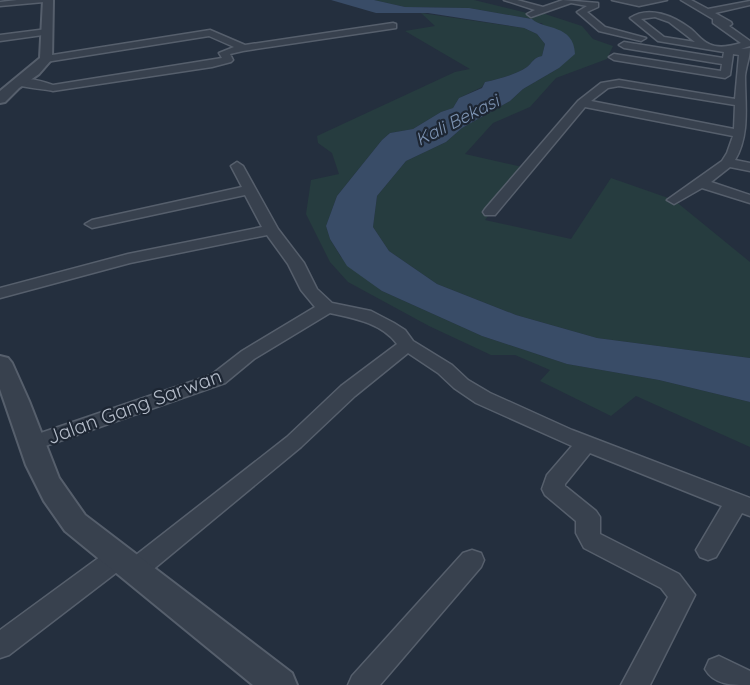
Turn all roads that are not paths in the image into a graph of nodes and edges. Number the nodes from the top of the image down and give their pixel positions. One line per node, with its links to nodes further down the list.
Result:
1 (46, 0): 7 (street); 18 (street)
2 (508, 0): 9 (street)
3 (570, 0): 9 (street); 20 (street)
4 (663, 0): 8 (street)
5 (685, 0): 12 (street)
6 (750, 3): 12 (street)
7 (0, 4)
8 (615, 4): 10 (street)
9 (542, 9): 13 (street)
10 (623, 10)
11 (750, 11): 14 (street)
12 (708, 12): 14 (street)
13 (531, 14)
14 (718, 20): 21 (street); 25 (street)
15 (339, 21): 17 (street)
16 (393, 26): 17 (street)
17 (353, 31): 24 (street)
18 (46, 32): 19 (street); 28 (street)
19 (0, 38)
20 (641, 38)
21 (750, 39)
22 (624, 45): 29 (street)
23 (704, 45): 23 (street); 25 (street)
24 (242, 48): 28 (street); 32 (street)
25 (729, 50): 26 (street); 29 (street)
26 (747, 52): 31 (street)
27 (614, 57): 29 (street)
28 (46, 59): 33 (street)
29 (727, 62)
30 (124, 63): 32 (street)
31 (745, 65): 34 (street)
32 (130, 76): 33 (street)
33 (18, 83): 35 (street)
34 (744, 85): 37 (street)
35 (0, 99)
36 (582, 103): 37 (street); 38 (street); 47 (street)
37 (741, 103): 38 (street)
38 (740, 129): 39 (street)
39 (744, 151): 40 (street)
40 (728, 163): 42 (street); 43 (street)
41 (237, 166): 44 (street)
42 (750, 167)
43 (699, 183): 45 (street); 46 (street)
44 (248, 190): 48 (street); 49 (street)
45 (750, 199)
46 (674, 200)
47 (490, 212)
48 (92, 224)
49 (271, 230): 50 (street); 51 (street)
50 (0, 293)
51 (327, 307): 52 (street); 56 (street, Jalan Gang Sarwan)
52 (407, 345): 55 (street); 60 (street)
53 (0, 363): 54 (street)
54 (8, 403): 56 (street)
55 (586, 443): 57 (street); 65 (street)
56 (30, 444): 60 (street)
57 (743, 504): 58 (street)
58 (708, 550)
59 (472, 560): 64 (street)
60 (126, 564): 61 (street); 63 (street)
61 (0, 646)
62 (718, 669): 66 (street)
63 (280, 685)
64 (362, 685)
65 (635, 685)
66 (748, 685)

